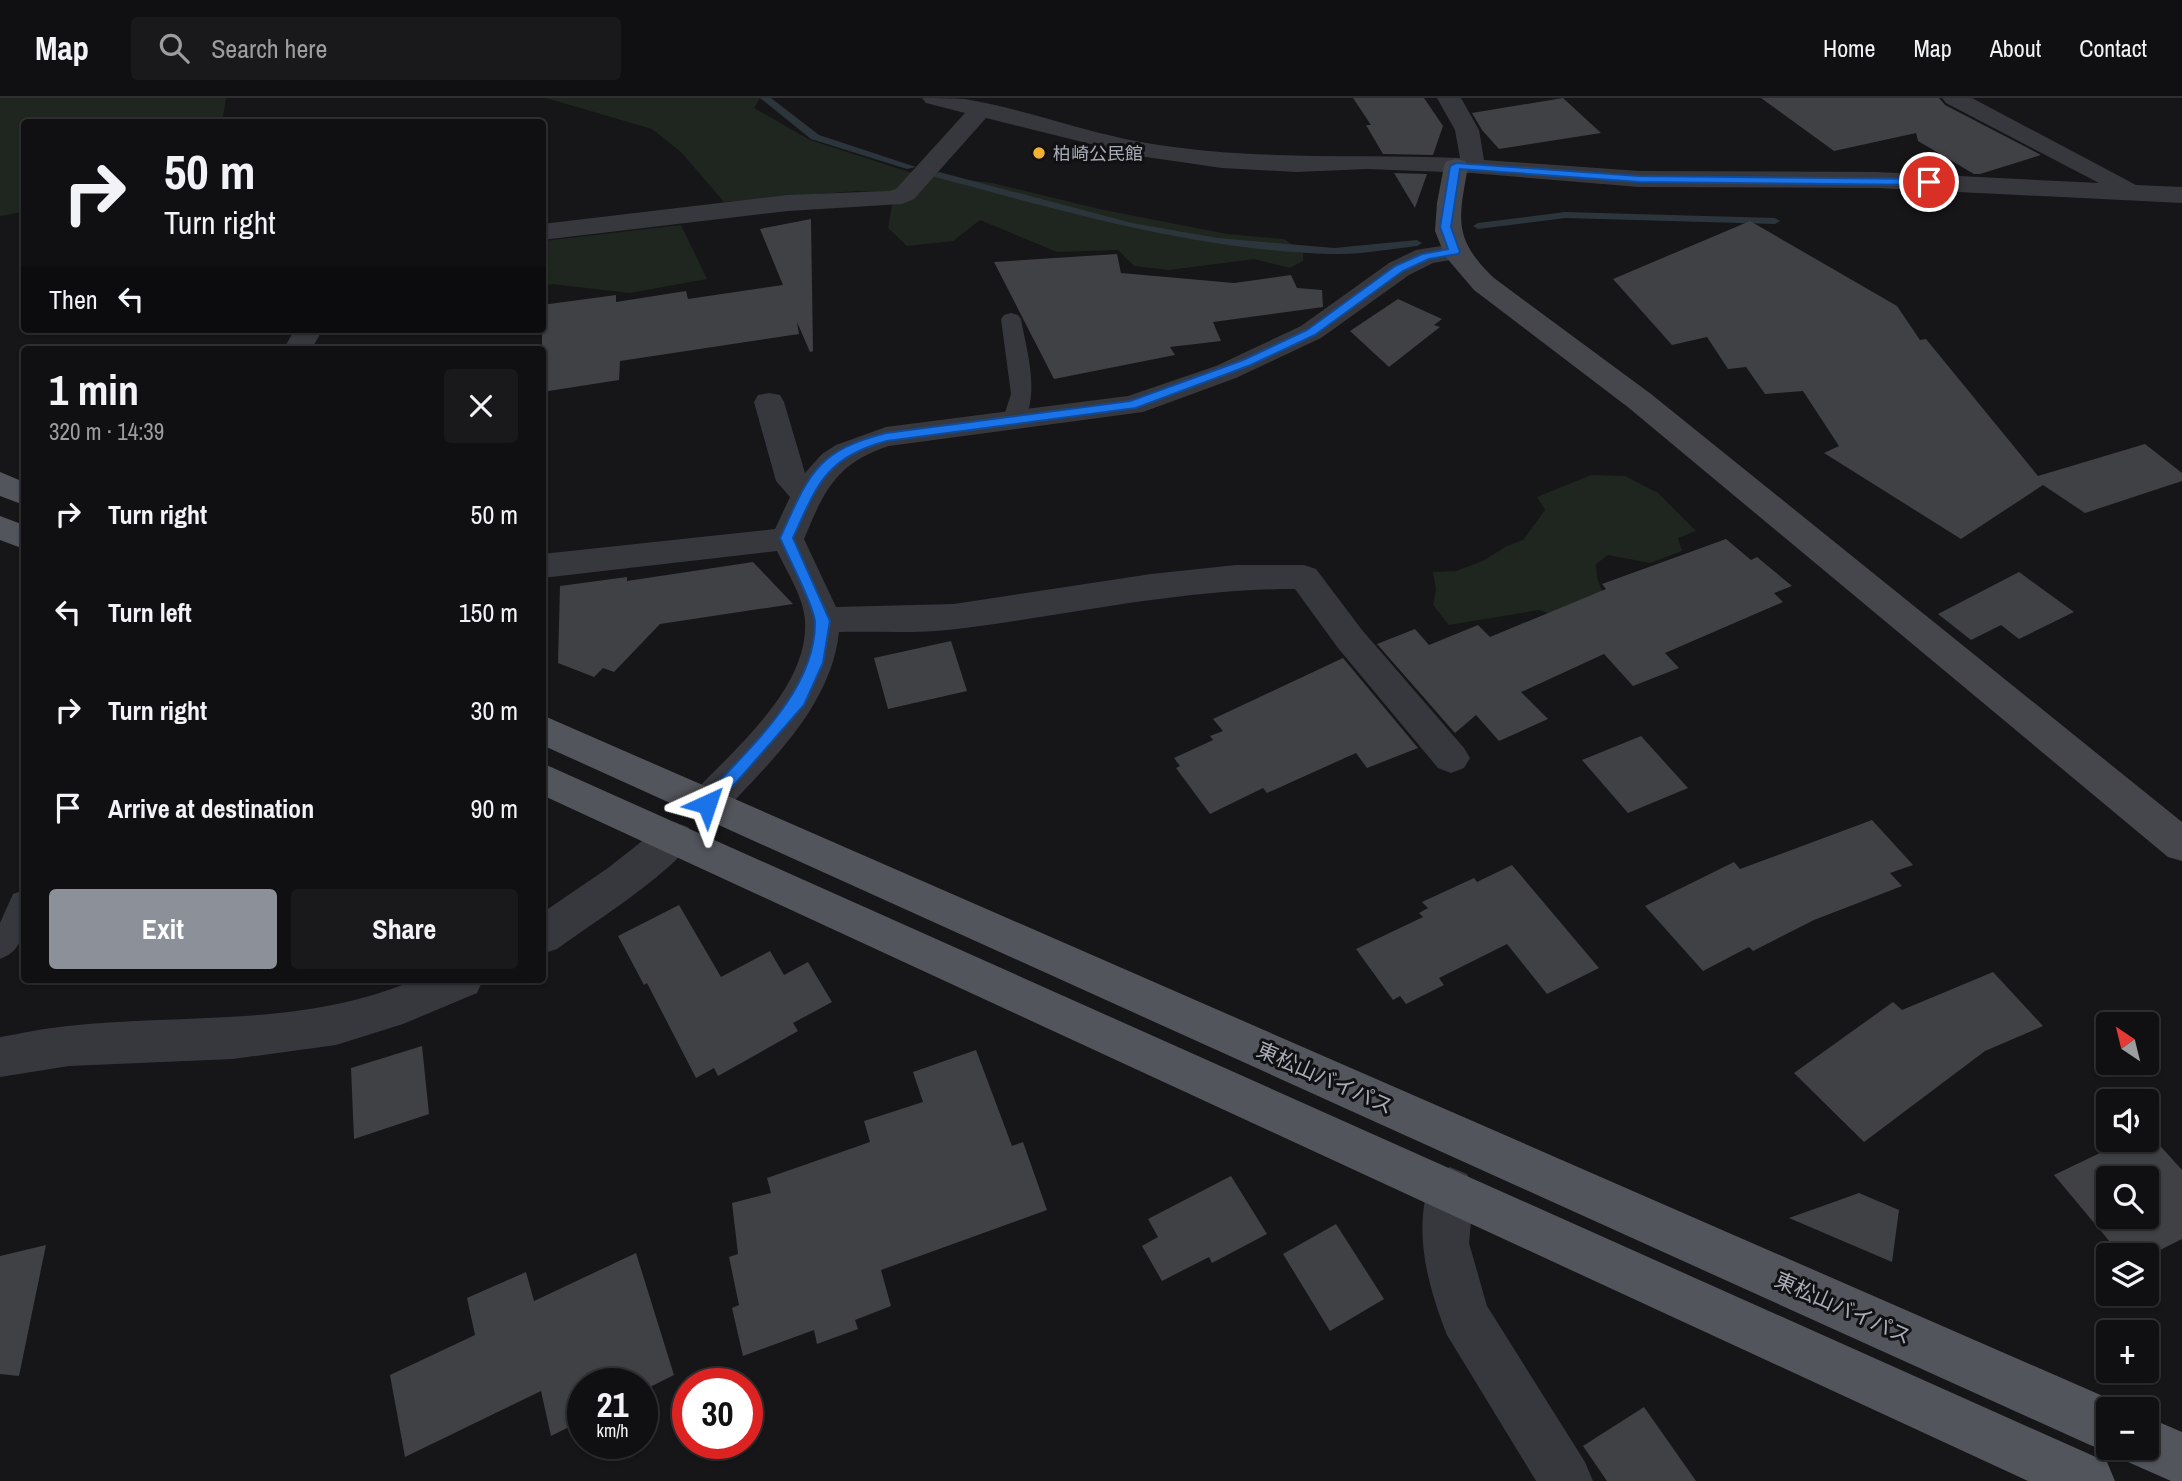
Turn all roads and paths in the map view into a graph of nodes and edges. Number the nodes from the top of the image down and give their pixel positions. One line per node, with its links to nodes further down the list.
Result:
1 (934, 98): 4 (street)
2 (1449, 98): 5 (street)
3 (1954, 98): 6 (street)
4 (979, 110): 5 (street); 8 (street)
5 (1464, 166): 6 (street); 9 (street)
6 (2133, 191): 7 (street)
7 (2177, 197)
8 (546, 232)
9 (1454, 252): 12 (street); 26 (street)
10 (1011, 319): 12 (lane)
11 (769, 402): 15 (street)
12 (1013, 422): 15 (street)
13 (0, 484): 14 (main road)
14 (21, 493)
15 (807, 495): 18 (street)
16 (0, 527): 17 (main road)
17 (21, 537)
18 (787, 538): 19 (street); 20 (street)
19 (546, 566)
20 (823, 621): 22 (street); 24 (street)
21 (546, 731): 24 (main road, 東松山バイパス)
22 (1451, 758)
23 (546, 780): 25 (main road)
24 (707, 804): 33 (main road, 東松山バイパス)
25 (674, 838): 28 (street); 32 (main road)
26 (2182, 845)
27 (21, 911): 29 (lane)
28 (546, 933)
29 (0, 946)
30 (455, 983): 31 (street)
31 (0, 1057)
32 (1450, 1190): 36 (street); 37 (main road)
33 (2096, 1420)
34 (2159, 1448): 35 (main road)
35 (2182, 1459)
36 (1566, 1481)
37 (2088, 1481)

